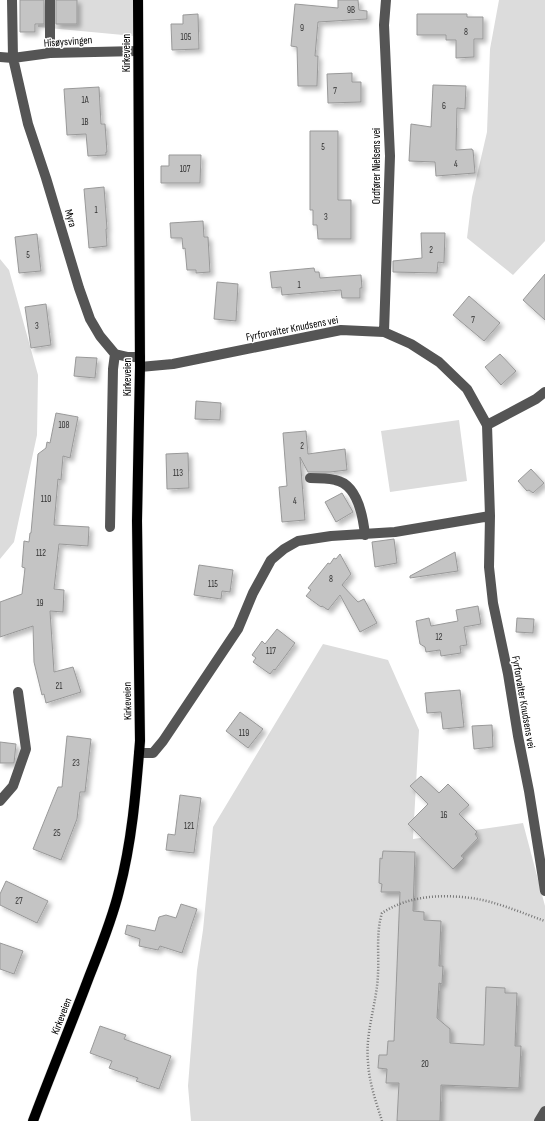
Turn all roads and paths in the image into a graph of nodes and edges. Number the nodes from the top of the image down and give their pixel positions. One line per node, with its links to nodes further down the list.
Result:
1 (12, 0): 8 (street, Myra)
2 (50, 0): 6 (street)
3 (138, 0): 5 (main road, Kirkeveien)
4 (386, 0): 9 (street, Ordfører Nielsens vei)
5 (138, 51): 6 (street, Hisøysvingen); 11 (main road, Kirkeveien)
6 (50, 53): 8 (street, Hisøysvingen)
7 (0, 57): 8 (street, Hisøysvingen)
8 (13, 58): 10 (street, Myra)
9 (384, 332): 11 (street, Fyrforvalter Knudsens vei); 13 (street, Fyrforvalter Knudsens vei)
10 (115, 354): 11 (street); 16 (street)
11 (140, 362): 19 (main road, Kirkeveien)
12 (545, 392): 13 (street)
13 (487, 425): 15 (street, Fyrforvalter Knudsens vei)
14 (310, 478): 17 (street)
15 (490, 516): 17 (street); 21 (street, Fyrforvalter Knudsens vei)
16 (110, 527)
17 (365, 535): 19 (street)
18 (18, 692): 20 (street)
19 (139, 753): 24 (main road, Kirkeveien)
20 (0, 801)
21 (545, 891)
22 (545, 921): 25 (path)
23 (545, 1111): 26 (street)
24 (33, 1121)
25 (382, 1121)
26 (539, 1121)

